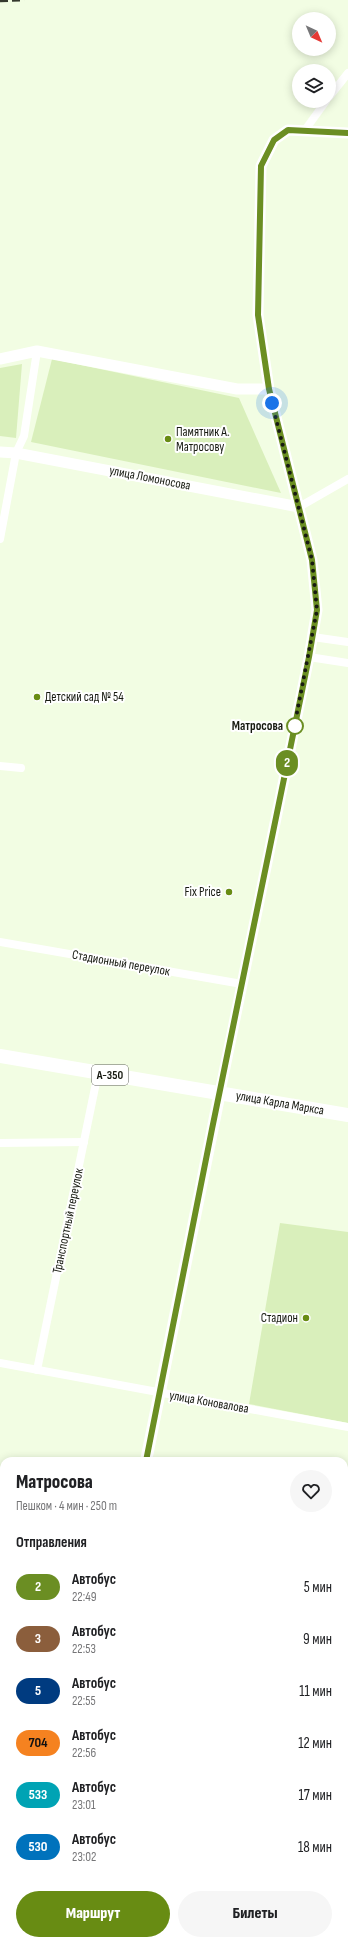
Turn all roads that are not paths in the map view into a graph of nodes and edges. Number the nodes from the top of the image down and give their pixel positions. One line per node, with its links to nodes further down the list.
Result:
1 (348, 73): 2 (street)
2 (336, 88)
3 (321, 108): 4 (street)
4 (305, 130): 5 (street); 8 (street)
5 (348, 133)
6 (37, 351): 7 (street); 8 (street); 10 (street)
7 (0, 359)
8 (269, 389): 12 (street)
9 (0, 452): 10 (street, улица Ломоносова)
10 (16, 453): 12 (street, улица Ломоносова); 13 (street)
11 (348, 479): 12 (street)
12 (299, 507): 14 (street)
13 (0, 539)
14 (313, 637): 15 (street); 16 (street)
15 (348, 642)
16 (309, 657): 17 (street); 21 (street)
17 (348, 663)
18 (0, 766): 19 (street)
19 (21, 768)
20 (0, 942): 21 (street, Стадионный переулок)
21 (242, 984): 24 (street)
22 (0, 1056): 23 (highway, улица Карла Маркса / А-350)
23 (98, 1073): 24 (highway, улица Карла Маркса / А-350); 26 (street, Транспортный переулок)
24 (220, 1092): 25 (highway, улица Карла Маркса / А-350); 30 (main road)
25 (348, 1115)
26 (84, 1142): 27 (street); 29 (street, Транспортный переулок)
27 (0, 1143)
28 (0, 1363): 29 (street, улица Коновалова)
29 (37, 1370): 30 (street, улица Коновалова)
30 (159, 1392): 31 (street, улица Коновалова); 32 (main road)
31 (348, 1427)
32 (147, 1457)

